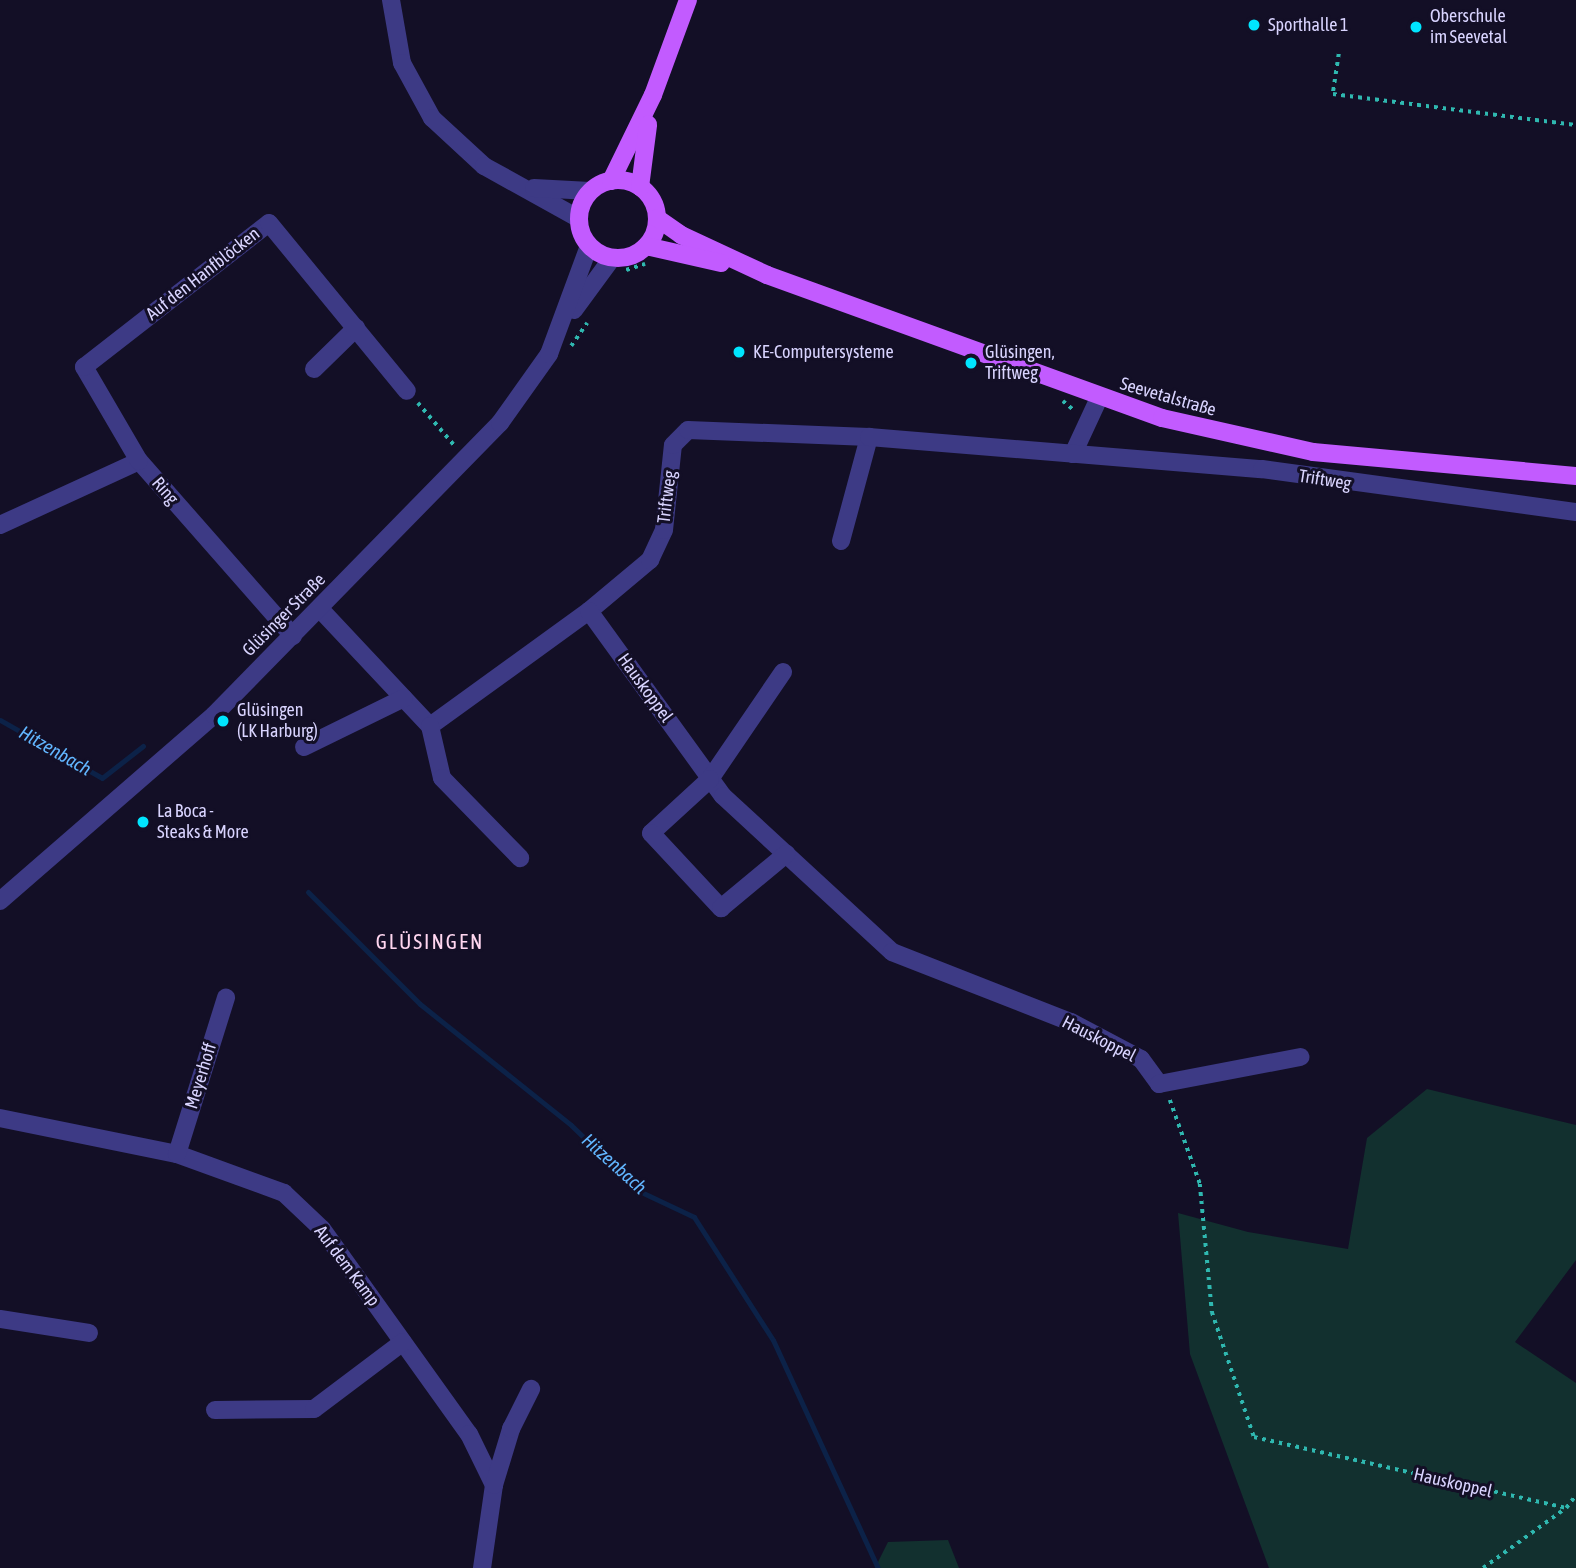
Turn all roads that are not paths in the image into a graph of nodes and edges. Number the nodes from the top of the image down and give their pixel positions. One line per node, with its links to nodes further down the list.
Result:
1 (391, 0): 5 (street)
2 (688, 0): 3 (main road)
3 (653, 96): 4 (main road); 6 (main road)
4 (611, 181): 6 (main road); 7 (main road)
5 (520, 187): 7 (street); 8 (street)
6 (640, 187): 9 (main road)
7 (590, 191): 8 (main road)
8 (578, 218): 10 (main road)
9 (657, 218): 11 (main road); 13 (main road, Seevetalstraße)
10 (589, 246): 12 (main road); 14 (street, Glüsinger Straße)
11 (646, 246): 12 (main road); 13 (main road, Seevetalstraße)
12 (612, 258): 14 (street, Glüsinger Straße)
13 (766, 275): 18 (main road, Seevetalstraße)
14 (562, 327): 26 (street, Glüsinger Straße)
15 (356, 328): 16 (street); 17 (street, Auf den Hanfblöcken); 21 (street, Auf den Hanfblöcken)
16 (314, 369)
17 (407, 391)
18 (1100, 398): 20 (street); 22 (main road, Seevetalstraße)
19 (869, 437): 20 (street, Triftweg); 25 (street); 27 (street, Triftweg)
20 (1073, 454): 23 (street, Triftweg)
21 (139, 461): 24 (street, Ring); 28 (street, Ring)
22 (1576, 476)
23 (1576, 512)
24 (0, 525)
25 (841, 541)
26 (320, 609): 28 (street, Glüsinger Straße); 30 (street)
27 (589, 611): 31 (street, Triftweg); 33 (street, Hauskoppel)
28 (293, 636): 36 (street, Glüsinger Straße)
29 (783, 672): 33 (street)
30 (404, 698): 31 (street); 32 (street)
31 (430, 726): 35 (street)
32 (304, 747)
33 (710, 779): 34 (street, Hauskoppel); 34 (street)
34 (786, 854): 38 (street, Hauskoppel)
35 (520, 858)
36 (0, 901)
37 (226, 998): 40 (street, Meyerhoff)
38 (1300, 1057)
39 (0, 1118): 40 (street, Auf dem Kamp)
40 (177, 1154): 43 (street, Auf dem Kamp)
41 (0, 1319): 42 (street)
42 (89, 1333)
43 (403, 1342): 45 (street); 46 (street, Auf dem Kamp)
44 (531, 1389): 46 (street)
45 (215, 1409)
46 (494, 1485): 47 (street)
47 (482, 1568)

